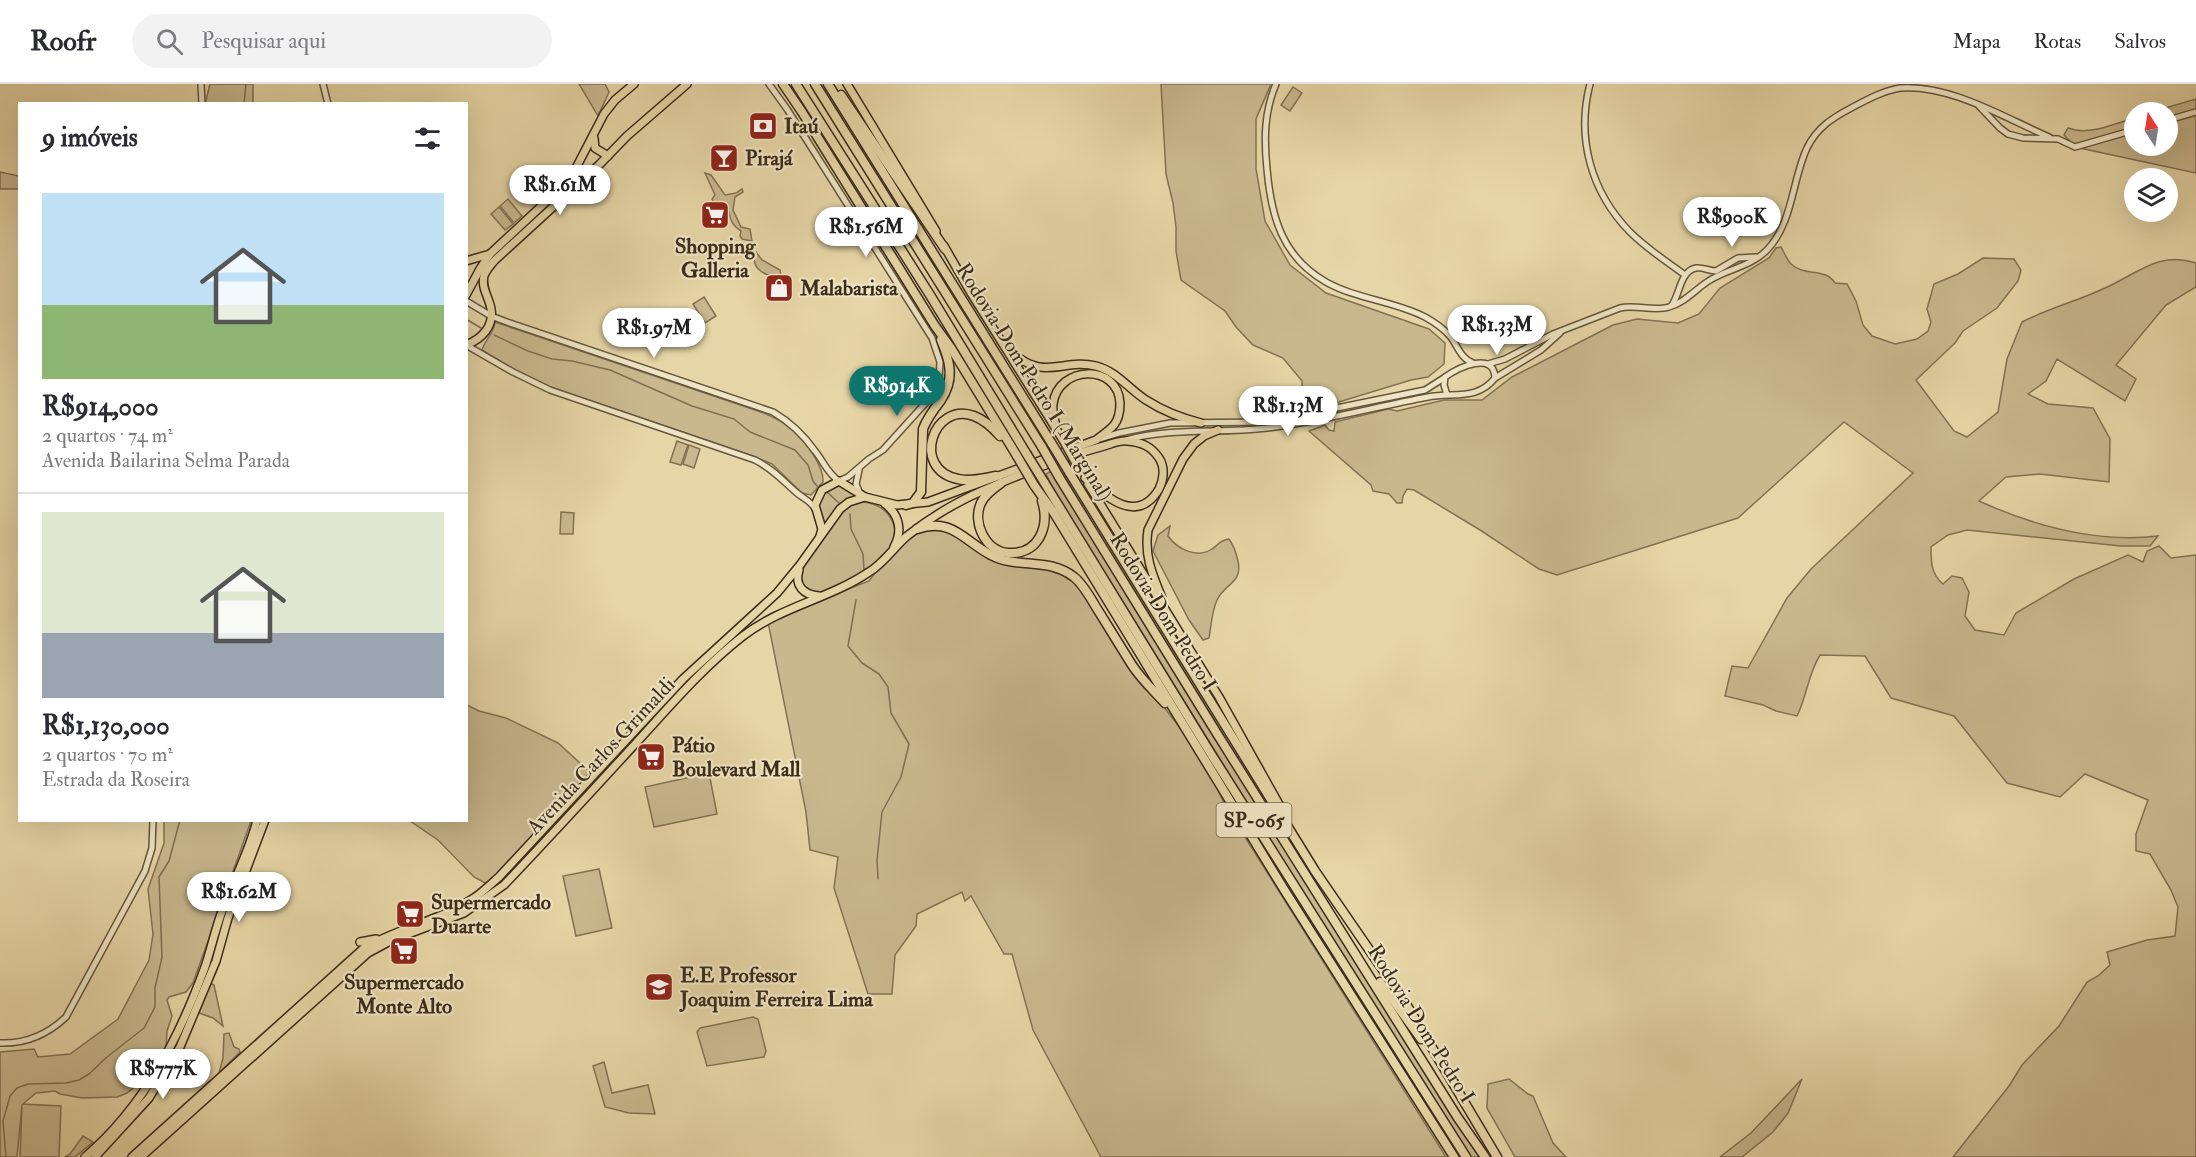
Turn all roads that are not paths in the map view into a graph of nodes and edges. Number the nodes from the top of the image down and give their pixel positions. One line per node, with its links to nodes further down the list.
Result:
1 (201, 84): 14 (street)
2 (323, 84): 15 (street)
3 (634, 84): 23 (main road)
4 (687, 84): 26 (main road)
5 (769, 84): 60 (street)
6 (783, 84): 42 (highway, SP-065)
7 (796, 84): 95 (highway, Rodovia Dom Pedro I / SP-065, bridge)
8 (815, 84): 85 (highway, Rodovia Dom Pedro I / SP-065, bridge)
9 (828, 84): 83 (highway, Rodovia Dom Pedro I (Marginal) / SP-065, bridge)
10 (833, 84): 27 (highway)
11 (847, 84): 27 (main road)
12 (1275, 84): 47 (street)
13 (1590, 84): 34 (street)
14 (202, 102)
15 (328, 102)
16 (1976, 103): 18 (street); 20 (street); 29 (street)
17 (2196, 112): 19 (street)
18 (2002, 113): 20 (street); 21 (street)
19 (2178, 117)
20 (1993, 122): 25 (street)
21 (2025, 125): 24 (street); 25 (street)
22 (2124, 133): 24 (street)
23 (594, 135): 26 (main road); 28 (main road)
24 (2049, 137): 25 (street)
25 (2023, 138)
26 (608, 156): 41 (main road)
27 (945, 249): 45 (main road)
28 (490, 254): 31 (main road); 37 (main road)
29 (1760, 255): 30 (street); 32 (street)
30 (1738, 258): 32 (street); 33 (street)
31 (468, 260)
32 (1734, 269): 35 (street)
33 (1707, 270): 34 (street); 35 (street)
34 (1685, 275): 36 (street)
35 (1711, 279): 38 (street)
36 (1682, 283): 38 (street); 40 (street)
37 (468, 291)
38 (1693, 292): 40 (street)
39 (468, 302): 41 (street)
40 (1671, 307): 43 (street)
41 (491, 315): 44 (main road); 63 (street)
42 (935, 326): 59 (highway, SP-065); 67 (highway)
43 (1573, 326): 49 (street); 52 (street)
44 (468, 344)
45 (1005, 345): 54 (main road); 55 (main road)
46 (468, 346): 68 (street)
47 (1460, 352): 48 (street); 50 (street)
48 (1475, 364): 49 (street); 50 (street)
49 (1488, 364): 52 (street)
50 (1457, 369): 51 (street)
51 (1445, 377): 53 (street); 54 (street)
52 (1495, 378): 53 (street)
53 (1448, 395): 56 (street)
54 (1201, 423): 57 (street)
55 (1056, 428): 57 (main road); 61 (main road, bridge)
56 (1218, 430): 58 (street); 74 (main road)
57 (1096, 440): 62 (main road, Avenida Carlos Grimaldi)
58 (1124, 441): 61 (main road); 62 (main road, Avenida Carlos Grimaldi)
59 (1010, 445): 62 (highway); 64 (highway, SP-065, bridge)
60 (859, 468): 63 (street); 65 (street)
61 (1084, 478): 74 (main road)
62 (998, 479): 64 (highway); 67 (main road, Avenida Carlos Grimaldi); 69 (main road, Avenida Carlos Grimaldi)
63 (839, 481): 65 (main road, Avenida Carlos Grimaldi); 68 (main road)
64 (1037, 488): 79 (highway, SP-065)
65 (862, 495): 66 (main road, Avenida Carlos Grimaldi); 70 (main road, Avenida Carlos Grimaldi)
66 (883, 503): 67 (main road, Avenida Carlos Grimaldi); 71 (main road)
67 (906, 506)
68 (815, 509): 70 (main road)
69 (917, 529): 71 (main road, Avenida Carlos Grimaldi); 79 (highway)
70 (820, 537): 72 (main road, Avenida Carlos Grimaldi)
71 (890, 554): 73 (main road, Avenida Carlos Grimaldi)
72 (801, 565): 73 (main road); 75 (main road, Avenida Carlos Grimaldi)
73 (819, 596): 76 (main road, Avenida Carlos Grimaldi)
74 (1170, 617): 83 (main road)
75 (663, 701): 76 (main road); 77 (main road, Avenida Carlos Grimaldi)
76 (665, 710): 78 (main road, Avenida Carlos Grimaldi)
77 (645, 720): 78 (main road); 84 (main road, Avenida Carlos Grimaldi)
78 (636, 742): 93 (main road, Avenida Carlos Grimaldi)
79 (1201, 755): 94 (highway, SP-065)
80 (153, 822): 88 (street)
81 (256, 822): 87 (main road)
82 (264, 822): 87 (main road)
83 (1315, 871): 89 (highway, Rodovia Dom Pedro I (Marginal) / SP-065)
84 (382, 938): 86 (main road); 92 (main road, Avenida Carlos Grimaldi)
85 (1345, 938): 89 (highway); 96 (highway, Rodovia Dom Pedro I / SP-065)
86 (360, 942)
87 (191, 1016): 90 (main road); 91 (main road)
88 (0, 1043)
89 (1449, 1075): 97 (highway, Rodovia Dom Pedro I (Marginal) / SP-065)
90 (85, 1157)
91 (95, 1157)
92 (132, 1157)
93 (141, 1157)
94 (1454, 1157)
95 (1466, 1157)
96 (1485, 1157)
97 (1497, 1157)

